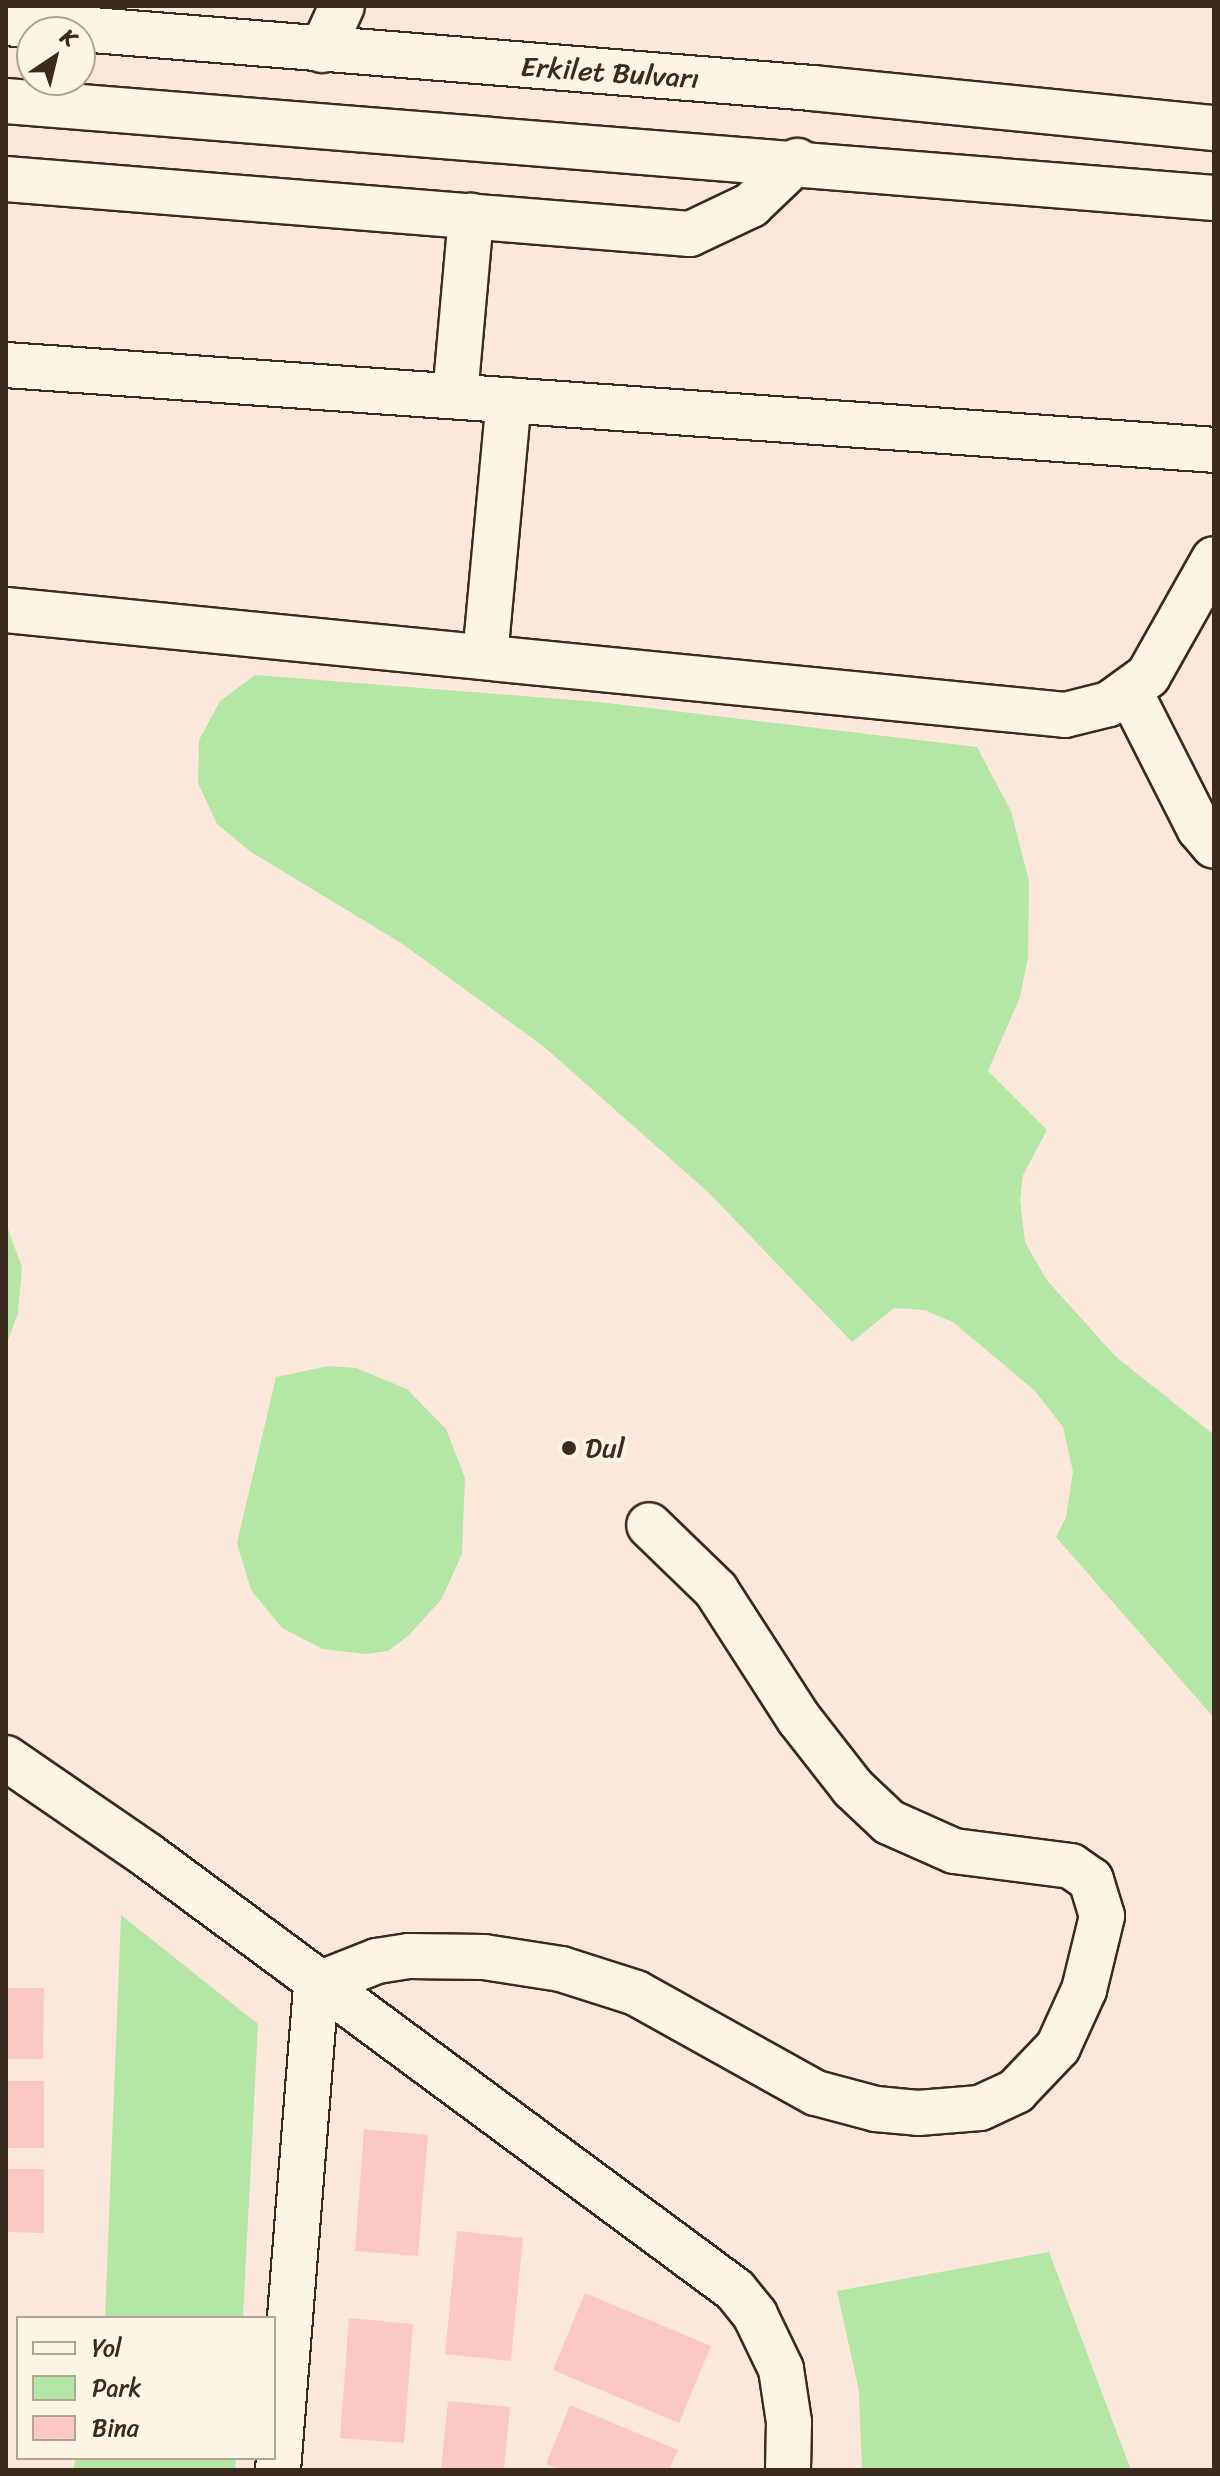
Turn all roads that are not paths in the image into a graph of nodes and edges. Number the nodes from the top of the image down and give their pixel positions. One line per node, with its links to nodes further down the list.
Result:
1 (342, 6): 3 (street)
2 (6, 23): 3 (street, Erkilet Bulvarı)
3 (322, 50): 5 (street, Erkilet Bulvarı)
4 (6, 101): 6 (street)
5 (1214, 128)
6 (797, 161): 8 (street); 9 (street)
7 (6, 179): 9 (street)
8 (1214, 198)
9 (471, 216): 11 (street)
10 (6, 365): 11 (street)
11 (455, 396): 12 (street)
12 (509, 400): 13 (street); 16 (street)
13 (1214, 450)
14 (1214, 559): 17 (street)
15 (6, 610): 16 (street)
16 (485, 657): 17 (street)
17 (1130, 692): 18 (street)
18 (1214, 846)
19 (649, 1525): 21 (street)
20 (6, 1758): 21 (street)
21 (316, 1985): 22 (street); 23 (street)
22 (278, 2470)
23 (788, 2470)

